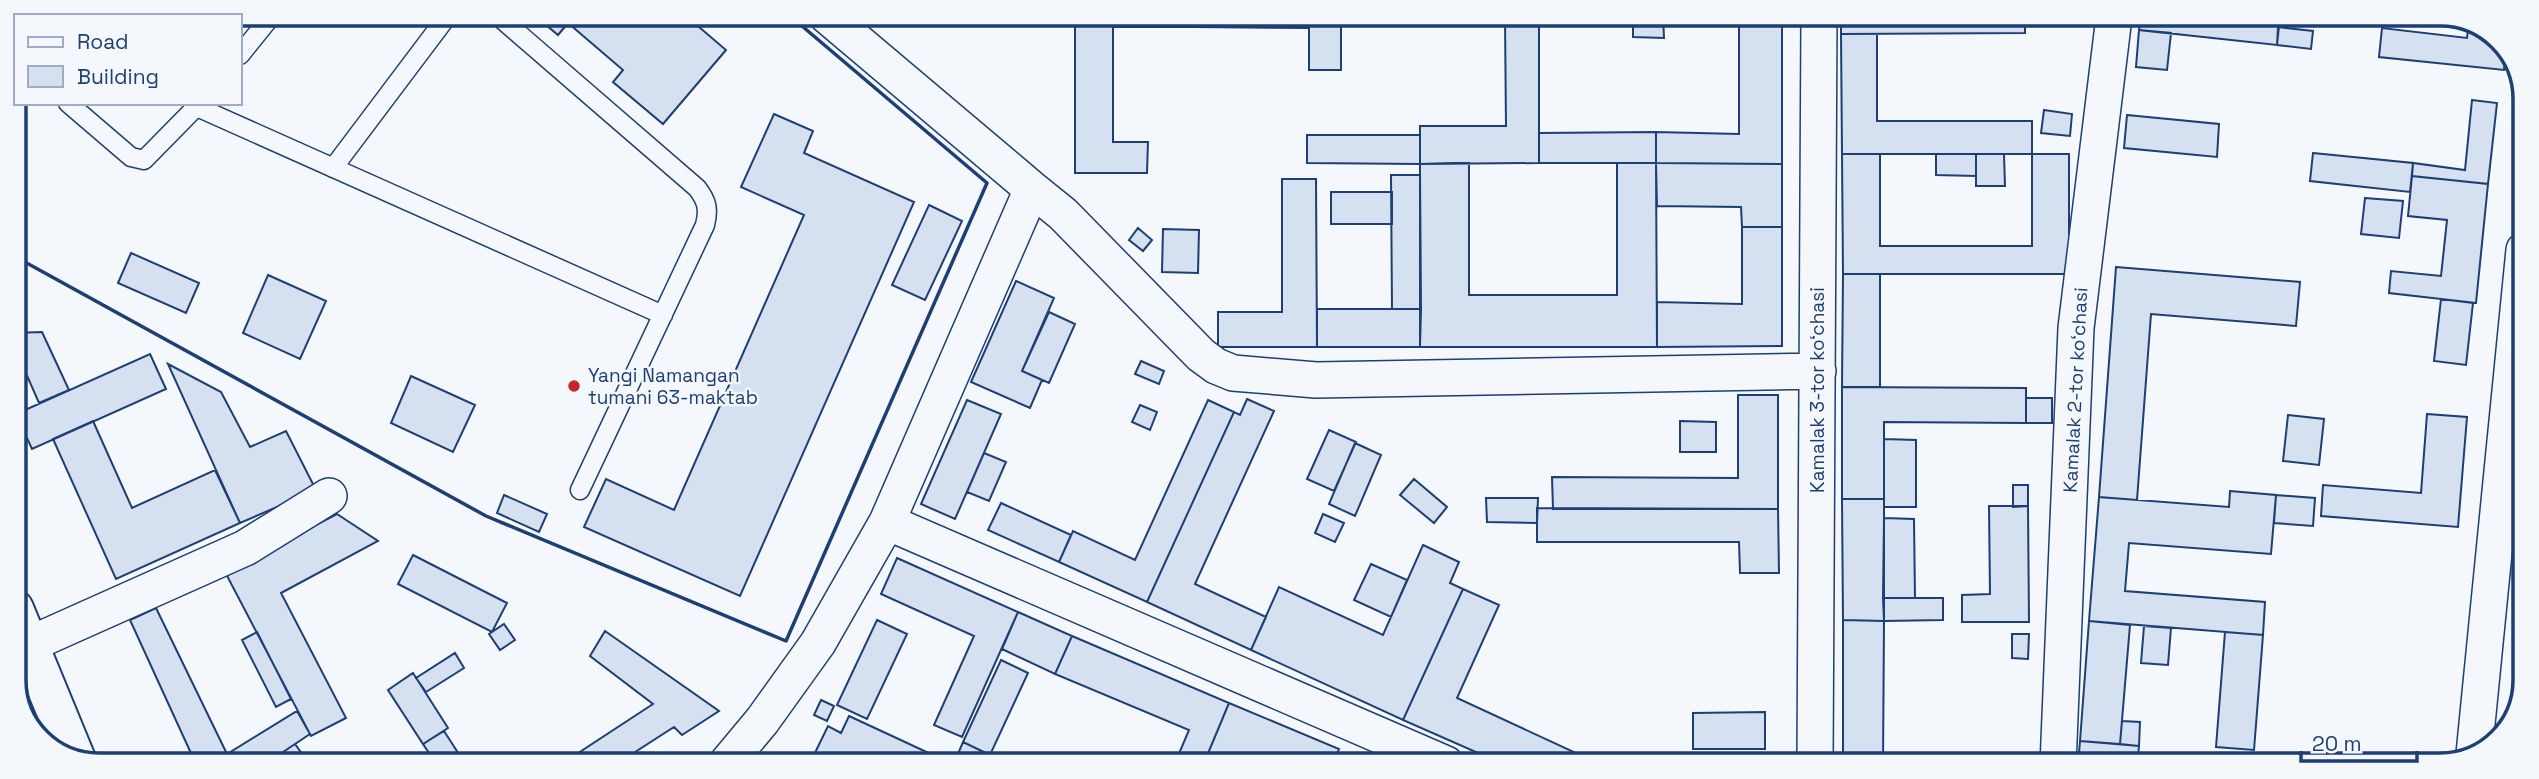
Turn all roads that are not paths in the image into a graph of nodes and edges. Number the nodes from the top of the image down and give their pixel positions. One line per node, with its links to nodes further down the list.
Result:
1 (263, 26): 7 (lane)
2 (441, 26): 10 (lane)
3 (510, 26): 12 (lane)
4 (839, 26): 11 (street)
5 (1819, 26): 14 (street, Kamalak 3-tor koʻchasi)
6 (2113, 26): 25 (street, Kamalak 2-tor koʻchasi)
7 (242, 53)
8 (70, 105): 9 (lane)
9 (198, 105): 10 (lane)
10 (333, 168): 12 (lane)
11 (1032, 189): 14 (street); 17 (street)
12 (663, 315): 15 (lane)
13 (2513, 361): 20 (street)
14 (1818, 371): 24 (street, Kamalak 3-tor koʻchasi)
15 (580, 490)
16 (329, 496): 19 (street)
17 (887, 522): 22 (street); 23 (street)
18 (26, 640): 19 (street)
19 (28, 645): 21 (street)
20 (2475, 743)
21 (72, 747)
22 (736, 753)
23 (1421, 753)
24 (1815, 753)
25 (2058, 753)

